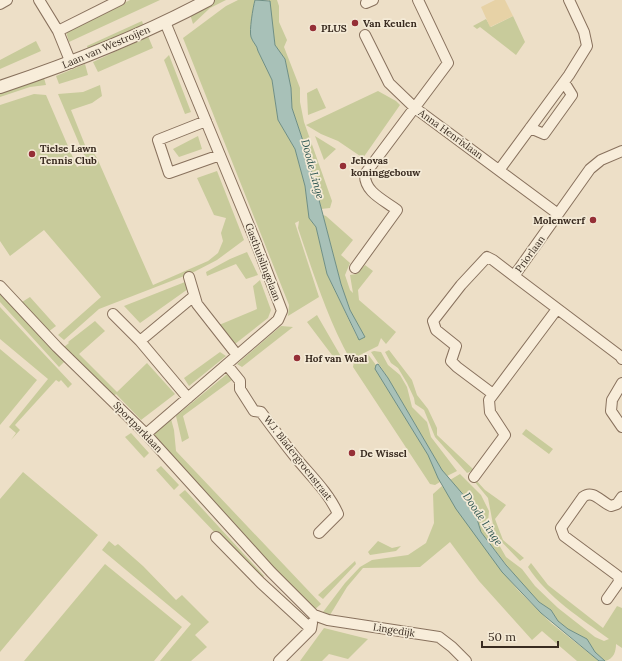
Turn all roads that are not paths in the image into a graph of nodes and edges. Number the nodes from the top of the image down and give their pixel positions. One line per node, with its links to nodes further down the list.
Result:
1 (7, 0): 7 (street)
2 (39, 0): 9 (street)
3 (120, 0): 9 (street)
4 (208, 0): 8 (street, Laan van Westroijen)
5 (418, 0): 14 (street)
6 (569, 0): 12 (street)
7 (0, 4)
8 (165, 22): 11 (street, Laan van Westroijen); 15 (street, Gasthuislingelaan)
9 (58, 31): 11 (street)
10 (365, 35): 14 (street, Anna Henrixlaan)
11 (71, 63): 13 (street, Laan van Westroijen)
12 (564, 82): 16 (street); 16 (street)
13 (0, 87)
14 (415, 108): 19 (street, Anna Henrixlaan); 21 (street)
15 (206, 121): 18 (street, Gasthuislingelaan); 18 (street)
16 (530, 128): 19 (street)
17 (622, 151): 20 (street, Priorlaan)
18 (220, 155): 29 (street, Gasthuislingelaan)
19 (500, 169): 20 (street, Anna Henrixlaan)
20 (558, 214): 22 (street, Priorlaan)
21 (355, 268)
22 (514, 276): 26 (street, Priorlaan); 33 (street)
23 (189, 277): 25 (street)
24 (0, 286): 36 (street, Sportparklaan)
25 (194, 296): 28 (street); 29 (street)
26 (557, 309): 30 (street, Priorlaan); 33 (street)
27 (113, 314): 28 (street)
28 (140, 341): 34 (street)
29 (237, 355): 31 (street, Gasthuislingelaan)
30 (622, 360)
31 (227, 365): 34 (street, Gasthuislingelaan); 39 (street, W.J. Bladergroenstraat)
32 (622, 383): 35 (street)
33 (493, 394): 37 (street)
34 (188, 398): 36 (street, Gasthuislingelaan)
35 (622, 427)
36 (146, 434): 41 (street, Sportparklaan)
37 (474, 478)
38 (622, 497): 43 (street)
39 (319, 533)
40 (216, 537): 42 (street)
41 (271, 572): 42 (street); 44 (street, Sportparklaan)
42 (261, 583): 45 (street)
43 (607, 599)
44 (314, 615): 45 (street); 47 (street, Lingedijk)
45 (311, 629): 46 (street)
46 (279, 661)
47 (466, 661)

